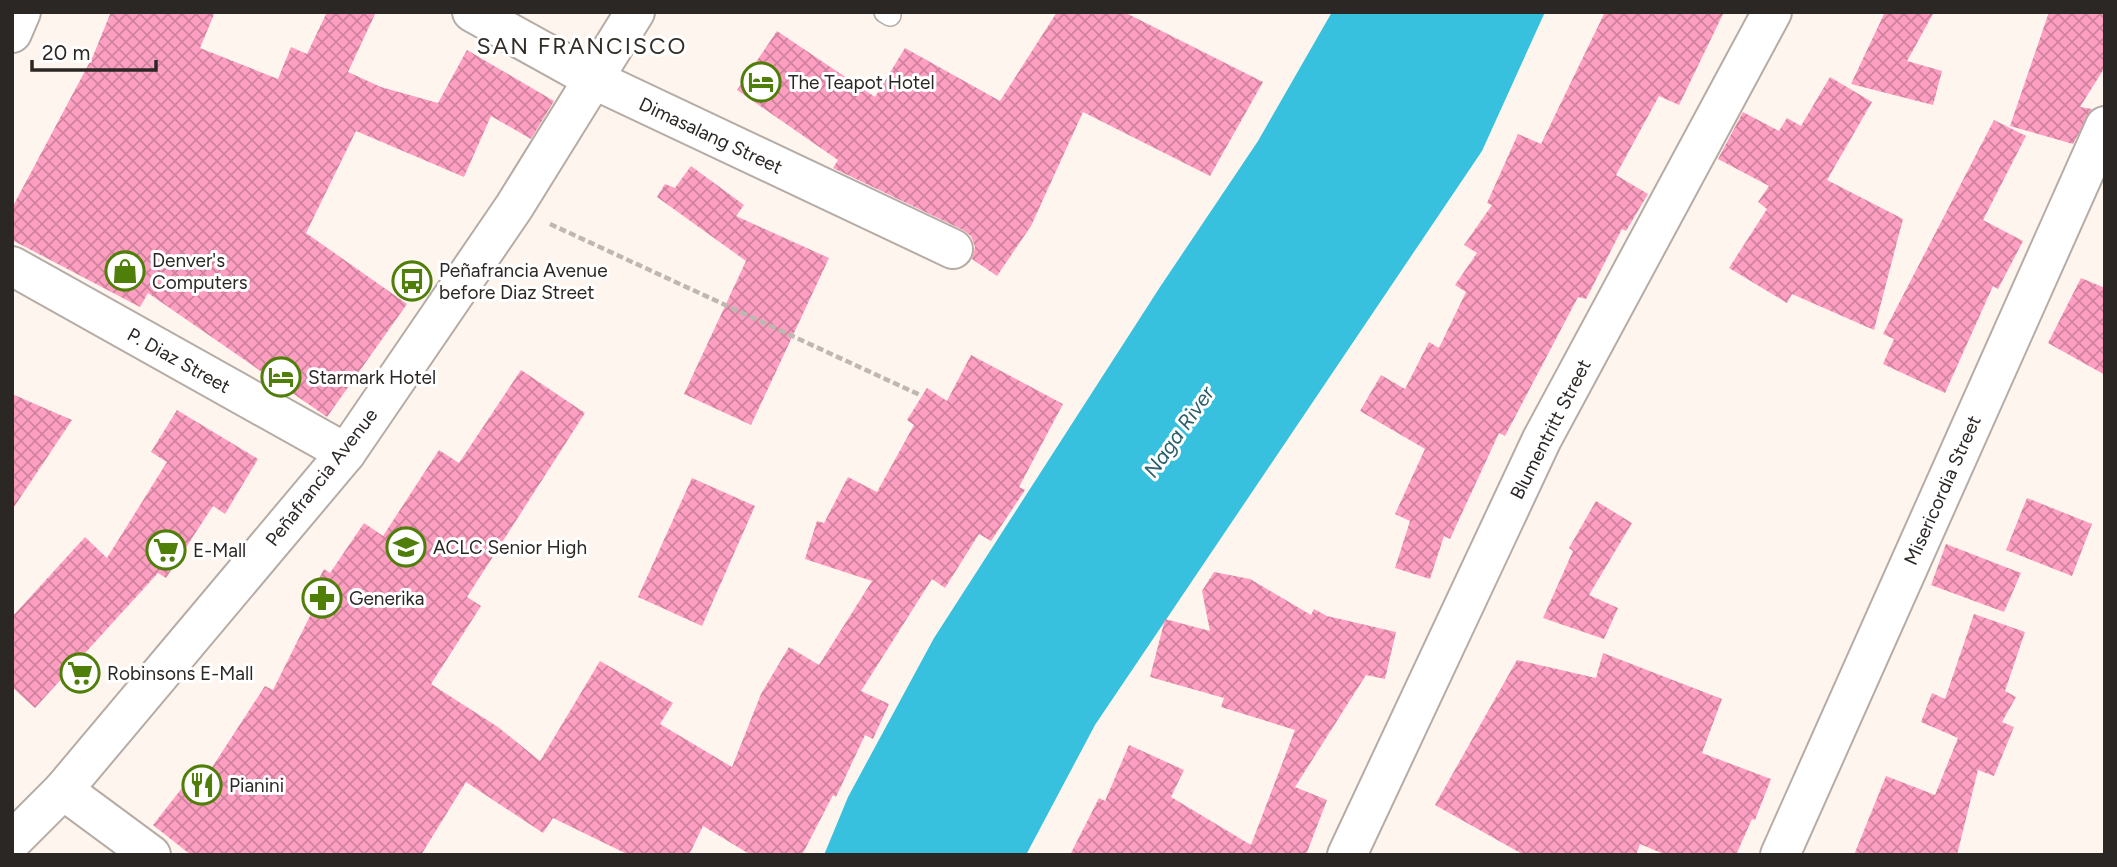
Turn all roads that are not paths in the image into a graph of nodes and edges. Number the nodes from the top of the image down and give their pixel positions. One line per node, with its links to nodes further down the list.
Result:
1 (21, 12): 5 (main road)
2 (472, 12): 6 (main road, Dimasalang Street)
3 (635, 12): 6 (main road, Peñafrancia Avenue)
4 (1772, 12): 14 (main road, Blumentritt Street)
5 (12, 33)
6 (595, 80): 8 (main road, Dimasalang Street); 10 (main road, Peñafrancia Avenue)
7 (2105, 126): 15 (main road, Misericordia Street)
8 (953, 249)
9 (12, 266): 10 (main road, P. Diaz Street)
10 (346, 453): 11 (main road, Peñafrancia Avenue)
11 (63, 790): 12 (main road, Peñafrancia Avenue); 13 (main road)
12 (12, 841)
13 (151, 855)
14 (1347, 855)
15 (1780, 855)

